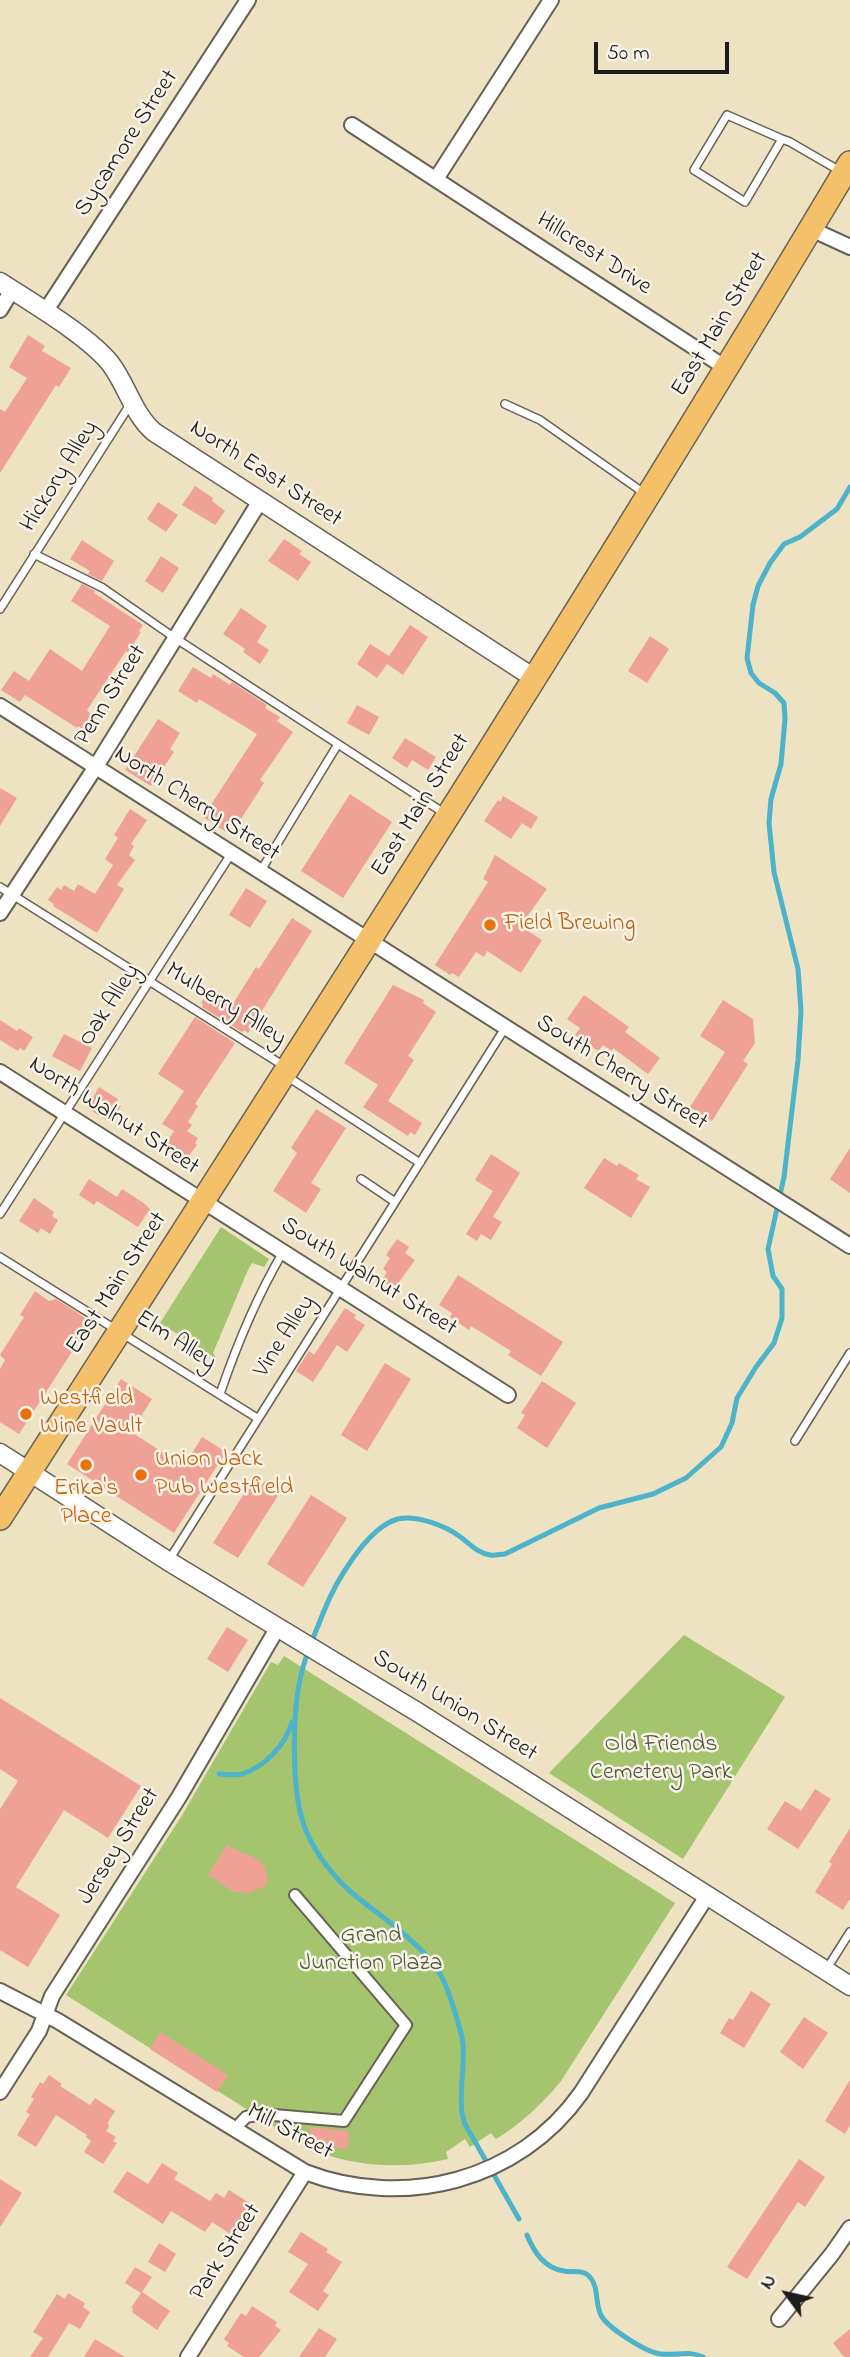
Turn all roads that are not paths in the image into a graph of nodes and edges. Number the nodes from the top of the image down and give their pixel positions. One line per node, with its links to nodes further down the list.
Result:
1 (248, 0): 11 (street, Sycamore Street)
2 (551, 0): 6 (street)
3 (352, 125): 6 (street, Hillcrest Drive)
4 (782, 139): 4 (lane); 5 (lane)
5 (847, 168): 7 (main road, East Main Street)
6 (436, 180): 12 (street, Hillcrest Drive)
7 (811, 229): 8 (street); 12 (main road, East Main Street)
8 (850, 247)
9 (6, 286): 10 (street); 11 (street, North East Street)
10 (0, 310)
11 (45, 312): 13 (street, North East Street)
12 (726, 368): 15 (main road, East Main Street)
13 (132, 401): 16 (street, North East Street); 17 (lane, Hickory Alley)
14 (505, 404): 15 (lane)
15 (648, 495): 20 (main road, East Main Street)
16 (260, 502): 19 (street, Penn Street); 20 (street, North East Street)
17 (34, 554): 18 (lane, Hickory Alley); 19 (lane)
18 (0, 609)
19 (175, 638): 22 (lane); 23 (street, Penn Street)
20 (534, 678): 24 (main road, East Main Street)
21 (0, 706): 23 (street, North Cherry Street)
22 (338, 744): 24 (lane); 26 (lane)
23 (95, 768): 25 (street, North Cherry Street); 27 (street, Penn Street)
24 (447, 815): 29 (main road, East Main Street)
25 (231, 854): 26 (street, North Cherry Street); 30 (lane, Oak Alley)
26 (260, 873): 29 (street, North Cherry Street)
27 (6, 891): 28 (street, Penn Street); 30 (lane, Mulberry Alley)
28 (0, 913)
29 (367, 941): 31 (street, South Cherry Street); 33 (main road, East Main Street)
30 (150, 981): 33 (lane, Mulberry Alley); 34 (lane, Oak Alley)
31 (505, 1028): 35 (lane, Vine Alley); 40 (street, South Cherry Street)
32 (0, 1072): 34 (street, North Walnut Street)
33 (286, 1072): 35 (lane, Mulberry Alley); 37 (main road, East Main Street)
34 (65, 1114): 37 (street, North Walnut Street); 39 (lane, Oak Alley)
35 (420, 1163): 38 (lane, Vine Alley)
36 (361, 1179): 38 (lane)
37 (202, 1201): 41 (street, South Walnut Street); 44 (main road, East Main Street)
38 (395, 1202): 43 (lane, Vine Alley)
39 (0, 1214)
40 (850, 1246)
41 (283, 1252): 43 (street, South Walnut Street); 46 (lane)
42 (0, 1257): 44 (lane, Elm Alley)
43 (341, 1288): 47 (street, South Walnut Street); 48 (lane, Vine Alley)
44 (119, 1330): 46 (lane, Elm Alley); 51 (main road, East Main Street)
45 (850, 1353): 49 (lane)
46 (220, 1394): 48 (lane, Elm Alley)
47 (508, 1395)
48 (257, 1418): 53 (lane, Vine Alley)
49 (794, 1441)
50 (0, 1453): 51 (street, South Union Street)
51 (30, 1472): 52 (main road, East Main Street); 53 (street, South Union Street)
52 (0, 1518)
53 (168, 1560): 54 (street, South Union Street)
54 (278, 1627): 56 (street, South Union Street); 61 (street, Jersey Street)
55 (295, 1895): 63 (street)
56 (707, 1896): 58 (street, South Union Street); 64 (street, Mill Street)
57 (850, 1932): 58 (lane)
58 (825, 1971): 59 (street, South Union Street)
59 (850, 1986)
60 (0, 1991): 61 (street, Mill Street)
61 (45, 2013): 62 (street, Jersey Street); 63 (street, Mill Street)
62 (0, 2092)
63 (234, 2130): 64 (street, Mill Street)
64 (305, 2172): 67 (street, Park Street)
65 (850, 2228): 66 (street)
66 (779, 2319)
67 (188, 2357)

